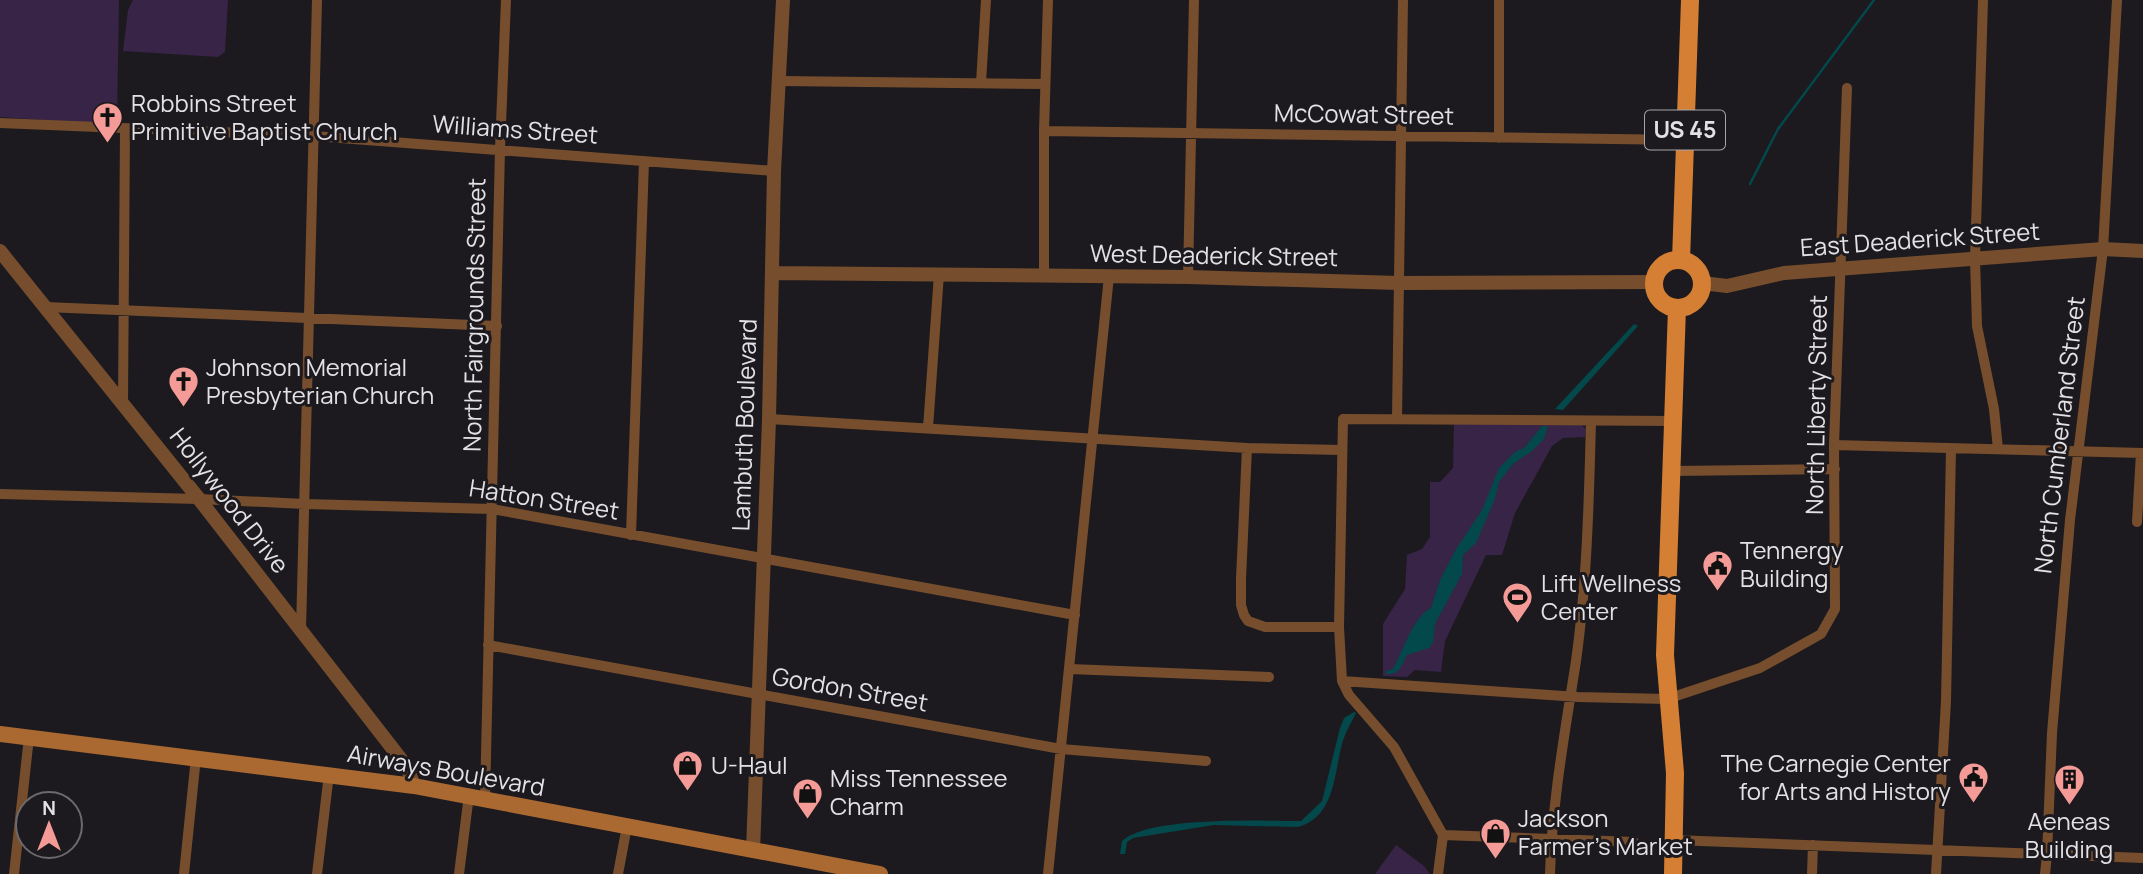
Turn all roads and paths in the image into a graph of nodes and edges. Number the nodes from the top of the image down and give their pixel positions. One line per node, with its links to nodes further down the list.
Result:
1 (317, 0): 20 (street)
2 (506, 0): 24 (street, North Fairgrounds Street)
3 (783, 0): 12 (street, Lambuth Boulevard)
4 (986, 0): 13 (street)
5 (1048, 0): 14 (street)
6 (1194, 0): 19 (street)
7 (1402, 0): 21 (street)
8 (1499, 0): 22 (street)
9 (1690, 0): 23 (main road, US 45)
10 (1983, 0): 30 (street)
11 (2118, 0): 27 (street, North Cumberland Street)
12 (780, 81): 13 (street); 26 (street, Lambuth Boulevard)
13 (981, 83): 14 (street)
14 (1045, 84): 18 (street)
15 (1847, 88): 32 (street, North Liberty Street)
16 (0, 123): 17 (street, Williams Street)
17 (125, 129): 20 (street, Williams Street); 43 (street)
18 (1044, 131): 19 (street, McCowat Street); 35 (street)
19 (1191, 134): 21 (street, McCowat Street); 37 (street)
20 (314, 136): 24 (street, Williams Street); 44 (street)
21 (1401, 136): 22 (street, McCowat Street); 39 (street)
22 (1499, 138): 23 (street, McCowat Street)
23 (1684, 141): 31 (main road, US 45)
24 (500, 149): 25 (street, Williams Street); 45 (street, North Fairgrounds Street)
25 (644, 161): 26 (street, Williams Street); 67 (street)
26 (774, 171): 33 (street, Lambuth Boulevard)
27 (2103, 249): 29 (street, East Deaderick Street); 30 (street, East Deaderick Street); 58 (street, North Cumberland Street)
28 (0, 251): 41 (street, Hollywood Drive)
29 (2143, 251)
30 (1975, 259): 32 (street, East Deaderick Street); 56 (street)
31 (1681, 260): 38 (main road); 40 (main road)
32 (1842, 268): 40 (street, East Deaderick Street); 53 (street, North Liberty Street)
33 (772, 273): 34 (street, West Deaderick Street); 48 (street, Lambuth Boulevard)
34 (939, 274): 35 (street, West Deaderick Street); 51 (street)
35 (1044, 275): 36 (street, West Deaderick Street)
36 (1109, 276): 37 (street, West Deaderick Street); 52 (street)
37 (1188, 276): 39 (street, West Deaderick Street)
38 (1654, 282): 39 (street, West Deaderick Street); 42 (main road)
39 (1399, 283): 47 (street)
40 (1702, 283): 42 (main road)
41 (45, 307): 43 (street); 46 (street, Hollywood Drive)
42 (1677, 308): 50 (main road)
43 (123, 310): 44 (street); 46 (street)
44 (310, 317): 45 (street); 64 (street)
45 (496, 326): 65 (street, North Fairgrounds Street)
46 (123, 403): 63 (street, Hollywood Drive)
47 (1397, 418): 49 (street); 57 (street)
48 (768, 419): 51 (street); 68 (street, Lambuth Boulevard)
49 (1591, 421): 50 (street); 77 (street)
50 (1673, 421): 61 (main road)
51 (928, 428): 52 (street)
52 (1093, 437): 54 (street); 69 (street)
53 (1834, 445): 55 (street); 60 (street, North Liberty Street)
54 (1247, 448): 57 (street); 70 (street)
55 (1951, 449): 56 (street); 95 (street)
56 (1998, 449): 58 (street)
57 (1342, 450): 70 (street)
58 (2077, 452): 59 (street); 96 (street, North Cumberland Street)
59 (2142, 453): 66 (street)
60 (1835, 469): 61 (street); 78 (street, North Liberty Street)
61 (1671, 471): 78 (main road)
62 (0, 494): 63 (street, Hatton Street)
63 (199, 499): 64 (street, Hatton Street); 71 (street, Hollywood Drive)
64 (305, 504): 65 (street, Hatton Street); 71 (street)
65 (492, 509): 67 (street, Hatton Street); 72 (street, North Fairgrounds Street)
66 (2137, 522)
67 (631, 535): 68 (street, Hatton Street)
68 (764, 557): 69 (street, Hatton Street); 76 (street, Lambuth Boulevard)
69 (1075, 615): 73 (street)
70 (1339, 627): 75 (street)
71 (301, 630): 85 (street, Hollywood Drive)
72 (488, 645): 76 (street, Gordon Street); 87 (street, North Fairgrounds Street)
73 (1070, 669): 74 (street); 81 (street)
74 (1269, 677)
75 (1342, 681): 77 (street, North Liberty Street); 89 (street)
76 (760, 695): 81 (street, Gordon Street); 94 (street, Lambuth Boulevard)
77 (1569, 697): 78 (street, North Liberty Street); 90 (street)
78 (1667, 699): 91 (main road)
79 (0, 734): 80 (main road, Airways Boulevard)
80 (29, 737): 82 (main road, Airways Boulevard); 99 (street)
81 (1061, 749): 83 (street, Gordon Street); 105 (street)
82 (197, 757): 84 (main road, Airways Boulevard); 100 (street)
83 (1206, 761)
84 (329, 774): 85 (main road, Airways Boulevard); 101 (street)
85 (414, 786): 86 (main road, Airways Boulevard)
86 (469, 795): 87 (main road, Airways Boulevard); 102 (street)
87 (485, 799): 88 (main road, Airways Boulevard)
88 (627, 826): 94 (main road, Airways Boulevard); 103 (street)
89 (1443, 835): 90 (street); 106 (street)
90 (1551, 839): 92 (street); 107 (street)
91 (1674, 839): 93 (street); 108 (main road)
92 (1634, 842)
93 (1813, 845): 95 (street); 109 (street)
94 (753, 851): 98 (main road, Airways Boulevard)
95 (1938, 851): 96 (street); 110 (street)
96 (2047, 855): 97 (street); 111 (street, North Cumberland Street)
97 (2143, 858)
98 (847, 871): 104 (main road, Airways Boulevard)
99 (14, 874)
100 (184, 874)
101 (317, 874)
102 (459, 874)
103 (618, 874)
104 (880, 874)
105 (1048, 874)
106 (1438, 874)
107 (1550, 874)
108 (1673, 874)
109 (1812, 874)
110 (1936, 874)
111 (2045, 874)

